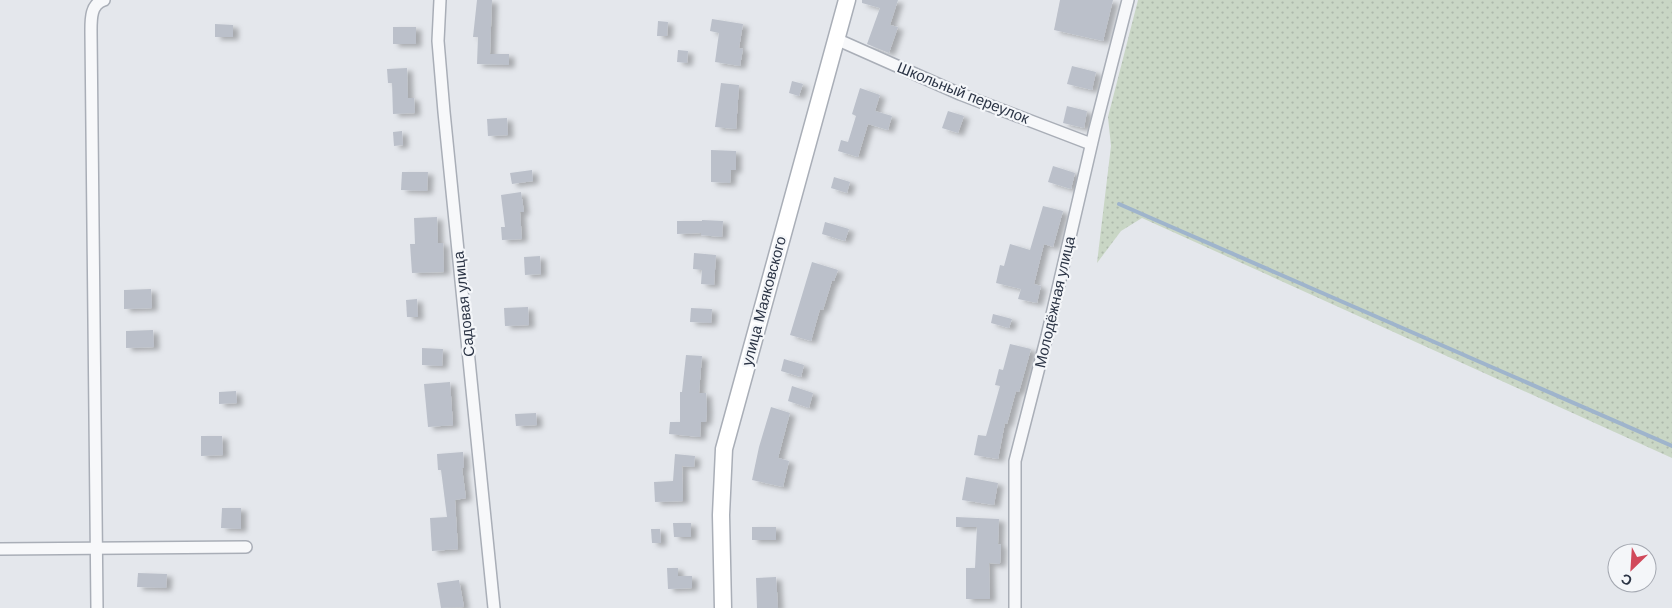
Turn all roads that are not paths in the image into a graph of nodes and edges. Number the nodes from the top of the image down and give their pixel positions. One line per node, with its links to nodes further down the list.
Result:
1 (104, 0): 9 (street)
2 (440, 0): 11 (street, Садовая улица)
3 (847, 0): 5 (street, улица Маяковского)
4 (1128, 0): 6 (street, Молодёжная улица)
5 (836, 39): 6 (street, Школьный переулок); 12 (street, улица Маяковского)
6 (1092, 144): 13 (street, Молодёжная улица)
7 (246, 547): 9 (street)
8 (0, 549): 9 (street)
9 (97, 549): 10 (street)
10 (97, 608)
11 (494, 608)
12 (724, 608)
13 (1015, 608)

